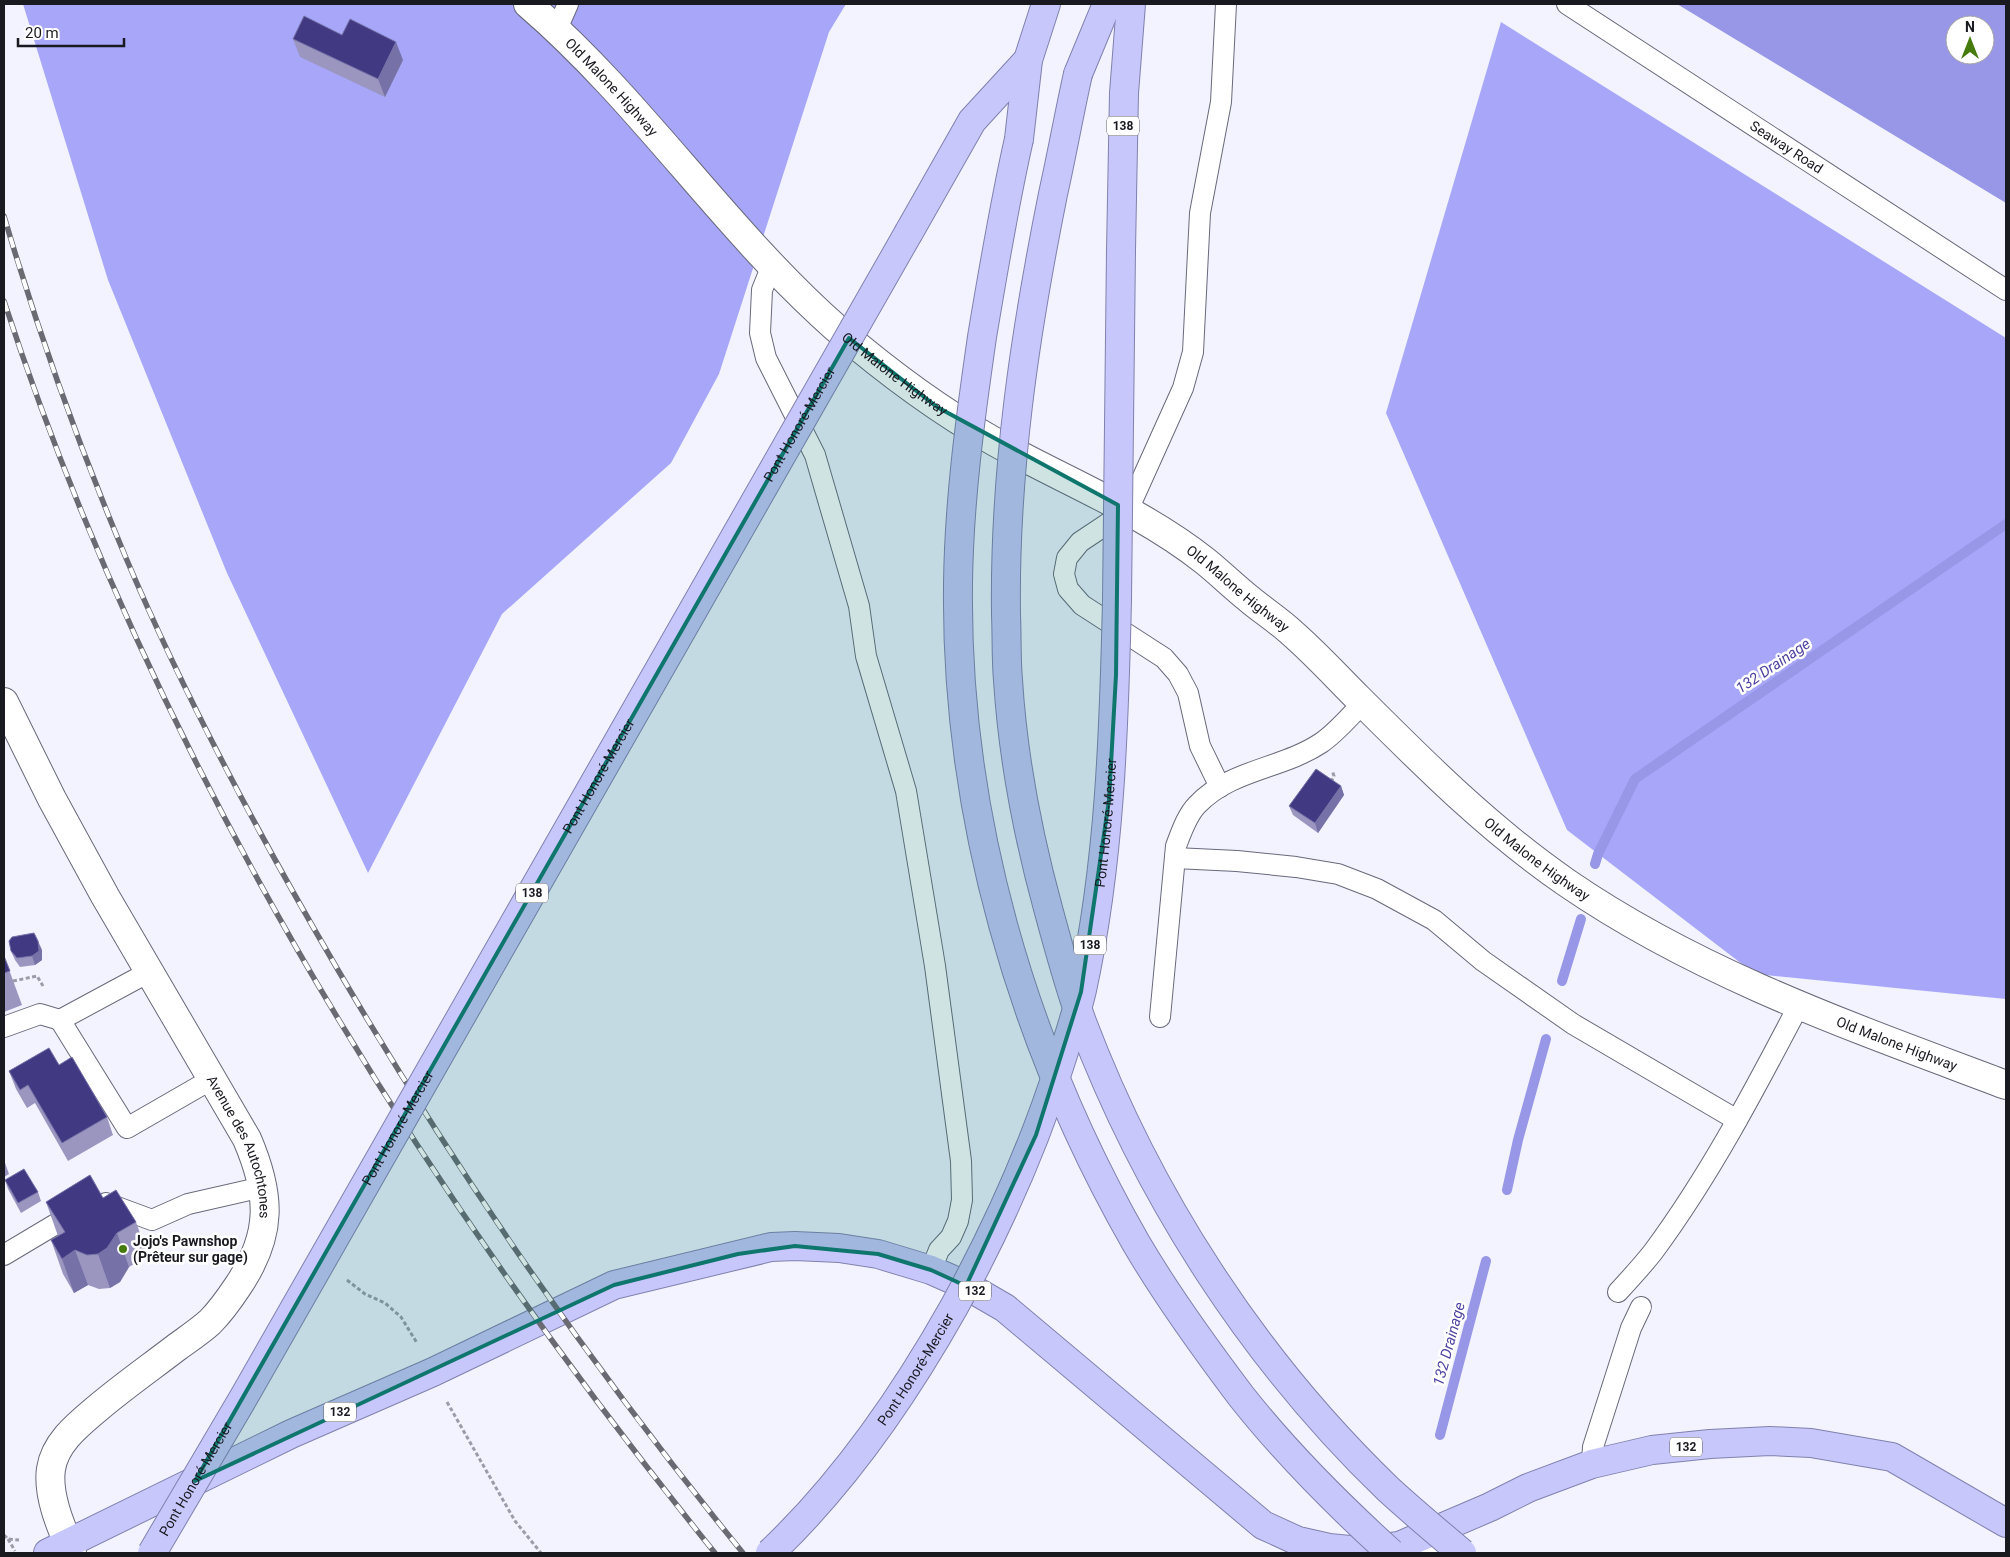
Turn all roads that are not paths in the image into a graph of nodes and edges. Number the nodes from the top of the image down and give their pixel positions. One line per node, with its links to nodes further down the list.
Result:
1 (528, 4): 8 (street, Old Malone Highway)
2 (568, 4): 8 (lane)
3 (1046, 4): 9 (highway, Pont Honoré-Mercier / 138)
4 (1107, 4): 40 (highway, bridge)
5 (1131, 4): 36 (highway, Pont Honoré-Mercier / 138, bridge)
6 (1226, 4): 12 (lane)
7 (1567, 4): 11 (lane, Seaway Road)
8 (557, 30): 10 (street, Old Malone Highway)
9 (1028, 60): 35 (highway, Pont Honoré-Mercier / 138, bridge); 38 (highway, bridge)
10 (772, 266): 12 (street, Old Malone Highway); 27 (lane)
11 (2006, 290)
12 (1128, 510): 14 (street, Old Malone Highway); 15 (lane)
13 (4, 702): 17 (street, Avenue des Autochtones)
14 (1363, 703): 15 (lane); 18 (street, Old Malone Highway)
15 (1220, 787): 16 (lane)
16 (1175, 858): 19 (lane); 24 (lane)
17 (149, 972): 20 (lane); 22 (street, Avenue des Autochtones)
18 (1799, 1005): 23 (street, Old Malone Highway); 24 (lane)
19 (1160, 1017)
20 (60, 1020): 21 (lane); 22 (lane)
21 (4, 1027)
22 (212, 1079): 25 (street, Avenue des Autochtones)
23 (2006, 1085)
24 (1737, 1120): 28 (lane)
25 (263, 1187): 26 (lane); 34 (street, Avenue des Autochtones)
26 (4, 1255)
27 (931, 1270): 33 (highway, 132); 34 (highway, 132)
28 (1618, 1292)
29 (1641, 1307): 30 (lane)
30 (1592, 1464): 31 (highway, 132); 32 (highway, 132)
31 (1490, 1507): 33 (highway, 132); 39 (lane)
32 (2006, 1523)
33 (1263, 1525): 37 (lane)
34 (62, 1550)
35 (152, 1553)
36 (770, 1553)
37 (1296, 1553)
38 (1391, 1553)
39 (1424, 1553)
40 (1462, 1553)

